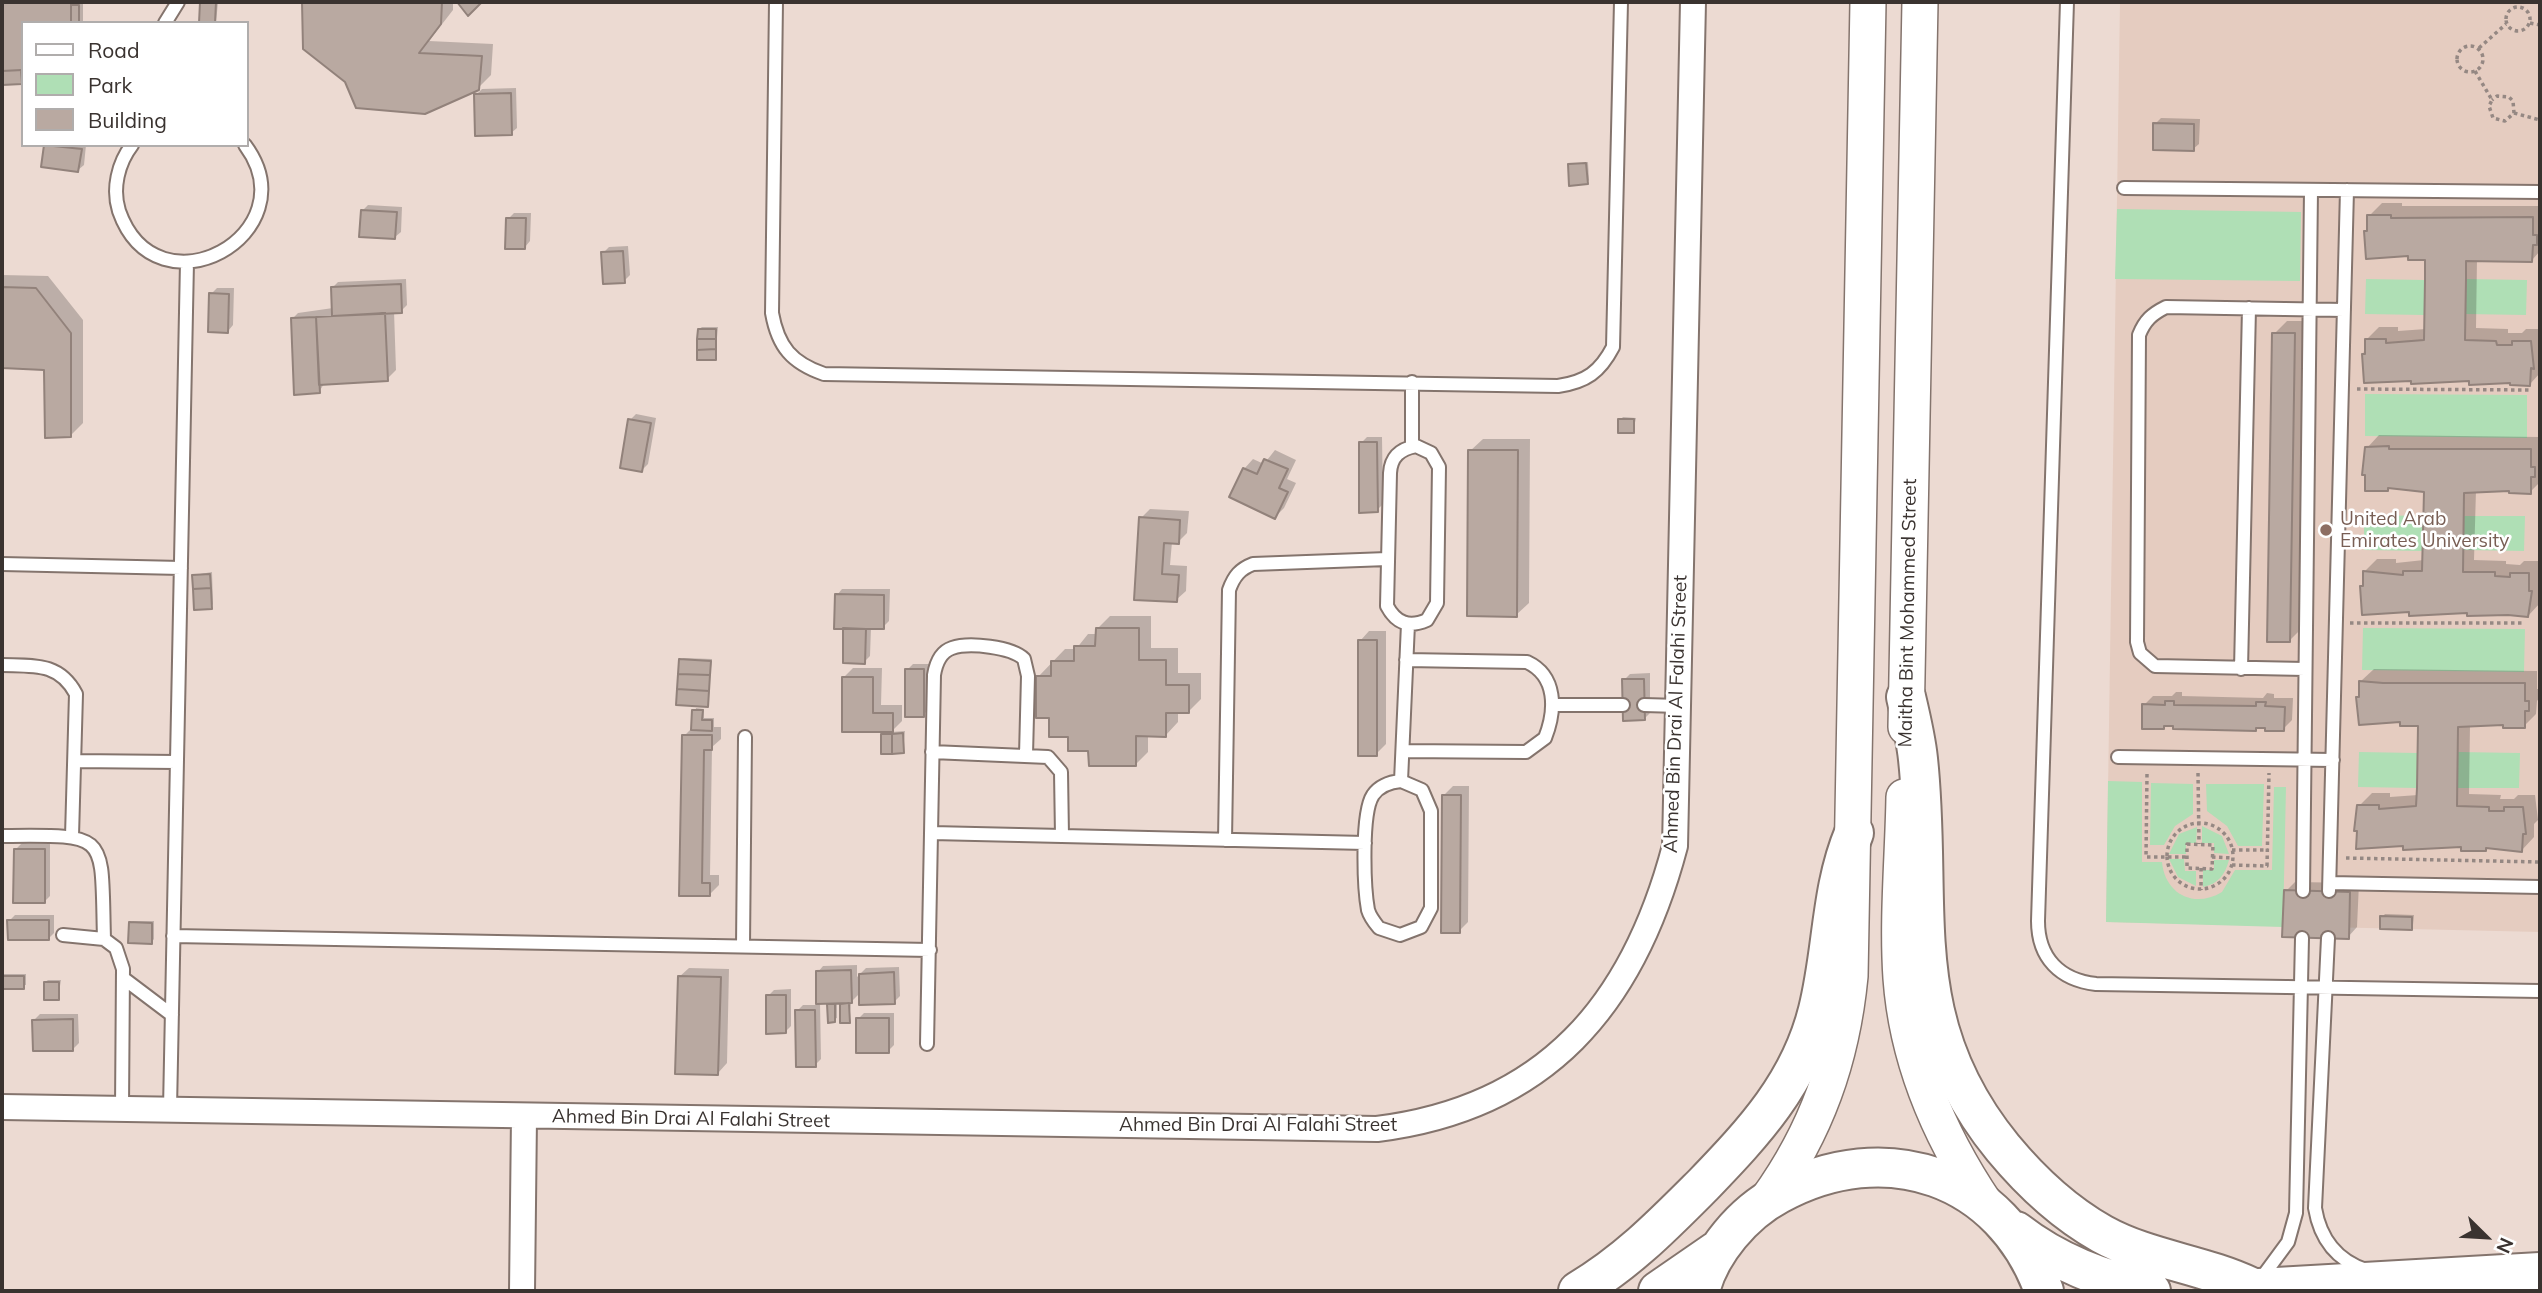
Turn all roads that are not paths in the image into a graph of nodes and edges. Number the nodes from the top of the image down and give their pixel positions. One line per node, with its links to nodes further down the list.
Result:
1 (178, 2): 8 (lane)
2 (776, 2): 19 (lane)
3 (1621, 2): 19 (lane)
4 (1693, 2): 33 (street, Ahmed Bin Drai Al Falahi Street)
5 (1868, 2): 45 (main road)
6 (2067, 2): 61 (lane)
7 (1920, 4): 29 (main road, Maitha Bint Mohammed Street)
8 (165, 21)
9 (131, 147): 15 (lane)
10 (246, 147): 15 (lane)
11 (2124, 188): 12 (lane)
12 (2311, 190): 13 (lane); 17 (lane)
13 (2347, 190): 14 (lane); 18 (lane)
14 (2540, 192)
15 (187, 262): 23 (lane)
16 (2249, 308): 17 (lane); 27 (lane); 27 (lane)
17 (2310, 309): 18 (lane); 28 (lane)
18 (2344, 310): 40 (lane)
19 (1412, 382): 20 (lane)
20 (1412, 447): 21 (lane); 24 (lane)
21 (1387, 559): 24 (lane); 49 (lane)
22 (2, 564): 23 (lane)
23 (181, 568): 42 (lane)
24 (1408, 624): 25 (lane)
25 (1406, 660): 30 (lane); 35 (lane)
26 (2, 665): 41 (lane)
27 (2241, 669): 28 (lane)
28 (2305, 670): 39 (lane)
29 (1906, 697): 71 (main road, Maitha Bint Mohammed Street); 75 (main road)
30 (1552, 705): 31 (lane); 35 (lane)
31 (1623, 705)
32 (1644, 705): 33 (lane)
33 (1679, 706): 69 (street, Ahmed Bin Drai Al Falahi Street)
34 (745, 737): 58 (lane)
35 (1403, 751): 43 (lane)
36 (933, 752): 37 (lane); 37 (lane); 44 (lane)
37 (1026, 755): 48 (lane)
38 (2118, 757): 39 (lane)
39 (2305, 760): 40 (lane); 52 (lane)
40 (2333, 760): 51 (lane)
41 (75, 761): 42 (lane); 47 (lane)
42 (177, 762): 54 (lane)
43 (1401, 781): 50 (lane); 50 (lane)
44 (932, 833): 48 (lane); 59 (lane)
45 (1854, 833): 70 (main road); 77 (main road)
46 (2, 836): 47 (lane)
47 (72, 836): 57 (lane)
48 (1062, 836): 49 (lane)
49 (1225, 840): 50 (lane)
50 (1365, 843)
51 (2540, 887)
52 (2303, 891)
53 (63, 935): 57 (lane)
54 (173, 936): 58 (lane); 64 (lane)
55 (2302, 938): 61 (lane)
56 (2328, 938): 62 (lane)
57 (104, 939): 60 (lane)
58 (743, 946): 59 (lane)
59 (930, 950): 65 (lane)
60 (123, 978): 64 (lane); 67 (lane)
61 (2302, 988): 62 (lane); 75 (lane)
62 (2327, 988): 63 (lane); 74 (lane)
63 (2540, 991)
64 (172, 1015): 68 (lane)
65 (927, 1044)
66 (2, 1107): 67 (street, Ahmed Bin Drai Al Falahi Street)
67 (122, 1108): 68 (street, Ahmed Bin Drai Al Falahi Street)
68 (170, 1108): 69 (street, Ahmed Bin Drai Al Falahi Street)
69 (524, 1117): 76 (street, Ahmed Bin Drai Al Falahi Street)
70 (1766, 1200): 71 (main road); 72 (main road)
71 (1995, 1214): 80 (main road); 81 (main road)
72 (1721, 1248): 78 (main road); 79 (main road)
73 (2540, 1272): 74 (main road)
74 (2396, 1280): 75 (main road)
75 (2240, 1289)
76 (522, 1291)
77 (1578, 1291)
78 (1658, 1291)
79 (1700, 1291)
80 (2044, 1291)
81 (2151, 1291)

